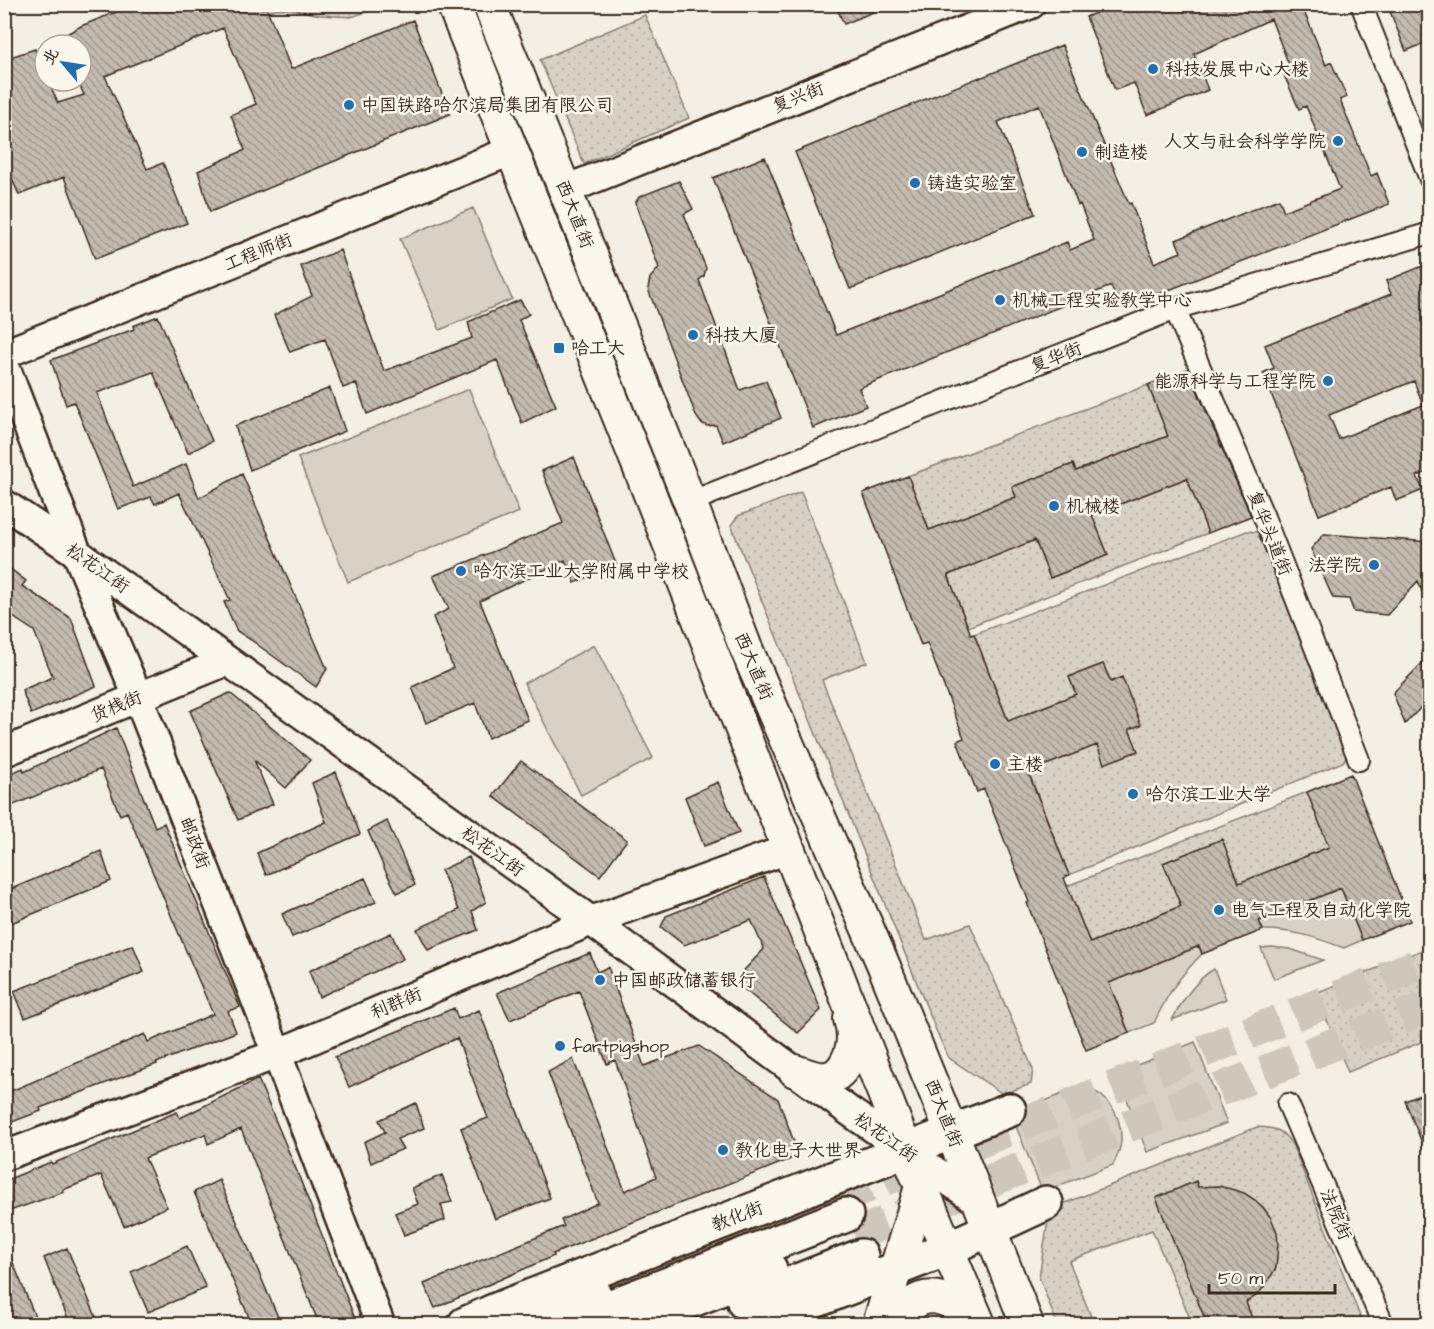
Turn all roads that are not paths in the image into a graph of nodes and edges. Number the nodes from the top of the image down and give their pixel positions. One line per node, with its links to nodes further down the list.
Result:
1 (453, 4): 5 (main road, 西大直街)
2 (489, 4): 7 (main road, 西大直街)
3 (1031, 4): 7 (street, 复兴街)
4 (1361, 4): 6 (street)
5 (511, 150): 10 (street, 工程师街); 19 (main road, 西大直街)
6 (1430, 179)
7 (565, 190): 12 (main road, 西大直街)
8 (1430, 233): 9 (street, 复华街)
9 (1175, 309): 12 (street, 复华街); 18 (street, 复华头道街)
10 (4, 354)
11 (4, 364): 14 (street, 邮政街)
12 (690, 502): 26 (main road, 西大直街)
13 (4, 504): 14 (street, 松花江街)
14 (77, 553): 15 (street, 松花江街); 16 (street, 邮政街)
15 (227, 661): 16 (street, 货栈街); 20 (street, 松花江街)
16 (138, 697): 17 (street, 货栈街); 22 (street, 邮政街)
17 (4, 752)
18 (1359, 760)
19 (788, 849): 20 (street, 利群街); 21 (main road, 西大直街)
20 (591, 921): 22 (street, 利群街); 23 (street, 松花江街)
21 (843, 988): 23 (main road); 27 (main road, 西大直街)
22 (277, 1054): 28 (street, 利群街); 36 (street, 邮政街)
23 (795, 1071): 27 (street, 松花江街)
24 (1288, 1104): 46 (street, 法院街)
25 (1009, 1110): 26 (highway, 教化街)
26 (952, 1133): 27 (highway, 教化街); 31 (main road, 西大直街)
27 (906, 1150): 29 (main road, 西大直街); 31 (street, 松花江街); 37 (highway, 教化街)
28 (4, 1156)
29 (921, 1187): 33 (main road, 西大直街); 34 (main road)
30 (1046, 1203): 31 (highway)
31 (984, 1216): 33 (highway); 45 (main road, 西大直街)
32 (850, 1226): 38 (highway, 教化街); 39 (highway); 40 (highway); 41 (highway)
33 (947, 1249): 34 (highway); 35 (main road, 西大直街)
34 (897, 1269): 42 (highway); 43 (main road)
35 (978, 1321): 44 (main road)
36 (380, 1324)
37 (465, 1324)
38 (524, 1324)
39 (565, 1324)
40 (632, 1324)
41 (686, 1324)
42 (756, 1324)
43 (879, 1324)
44 (892, 1324)
45 (1027, 1324)
46 (1383, 1324)

